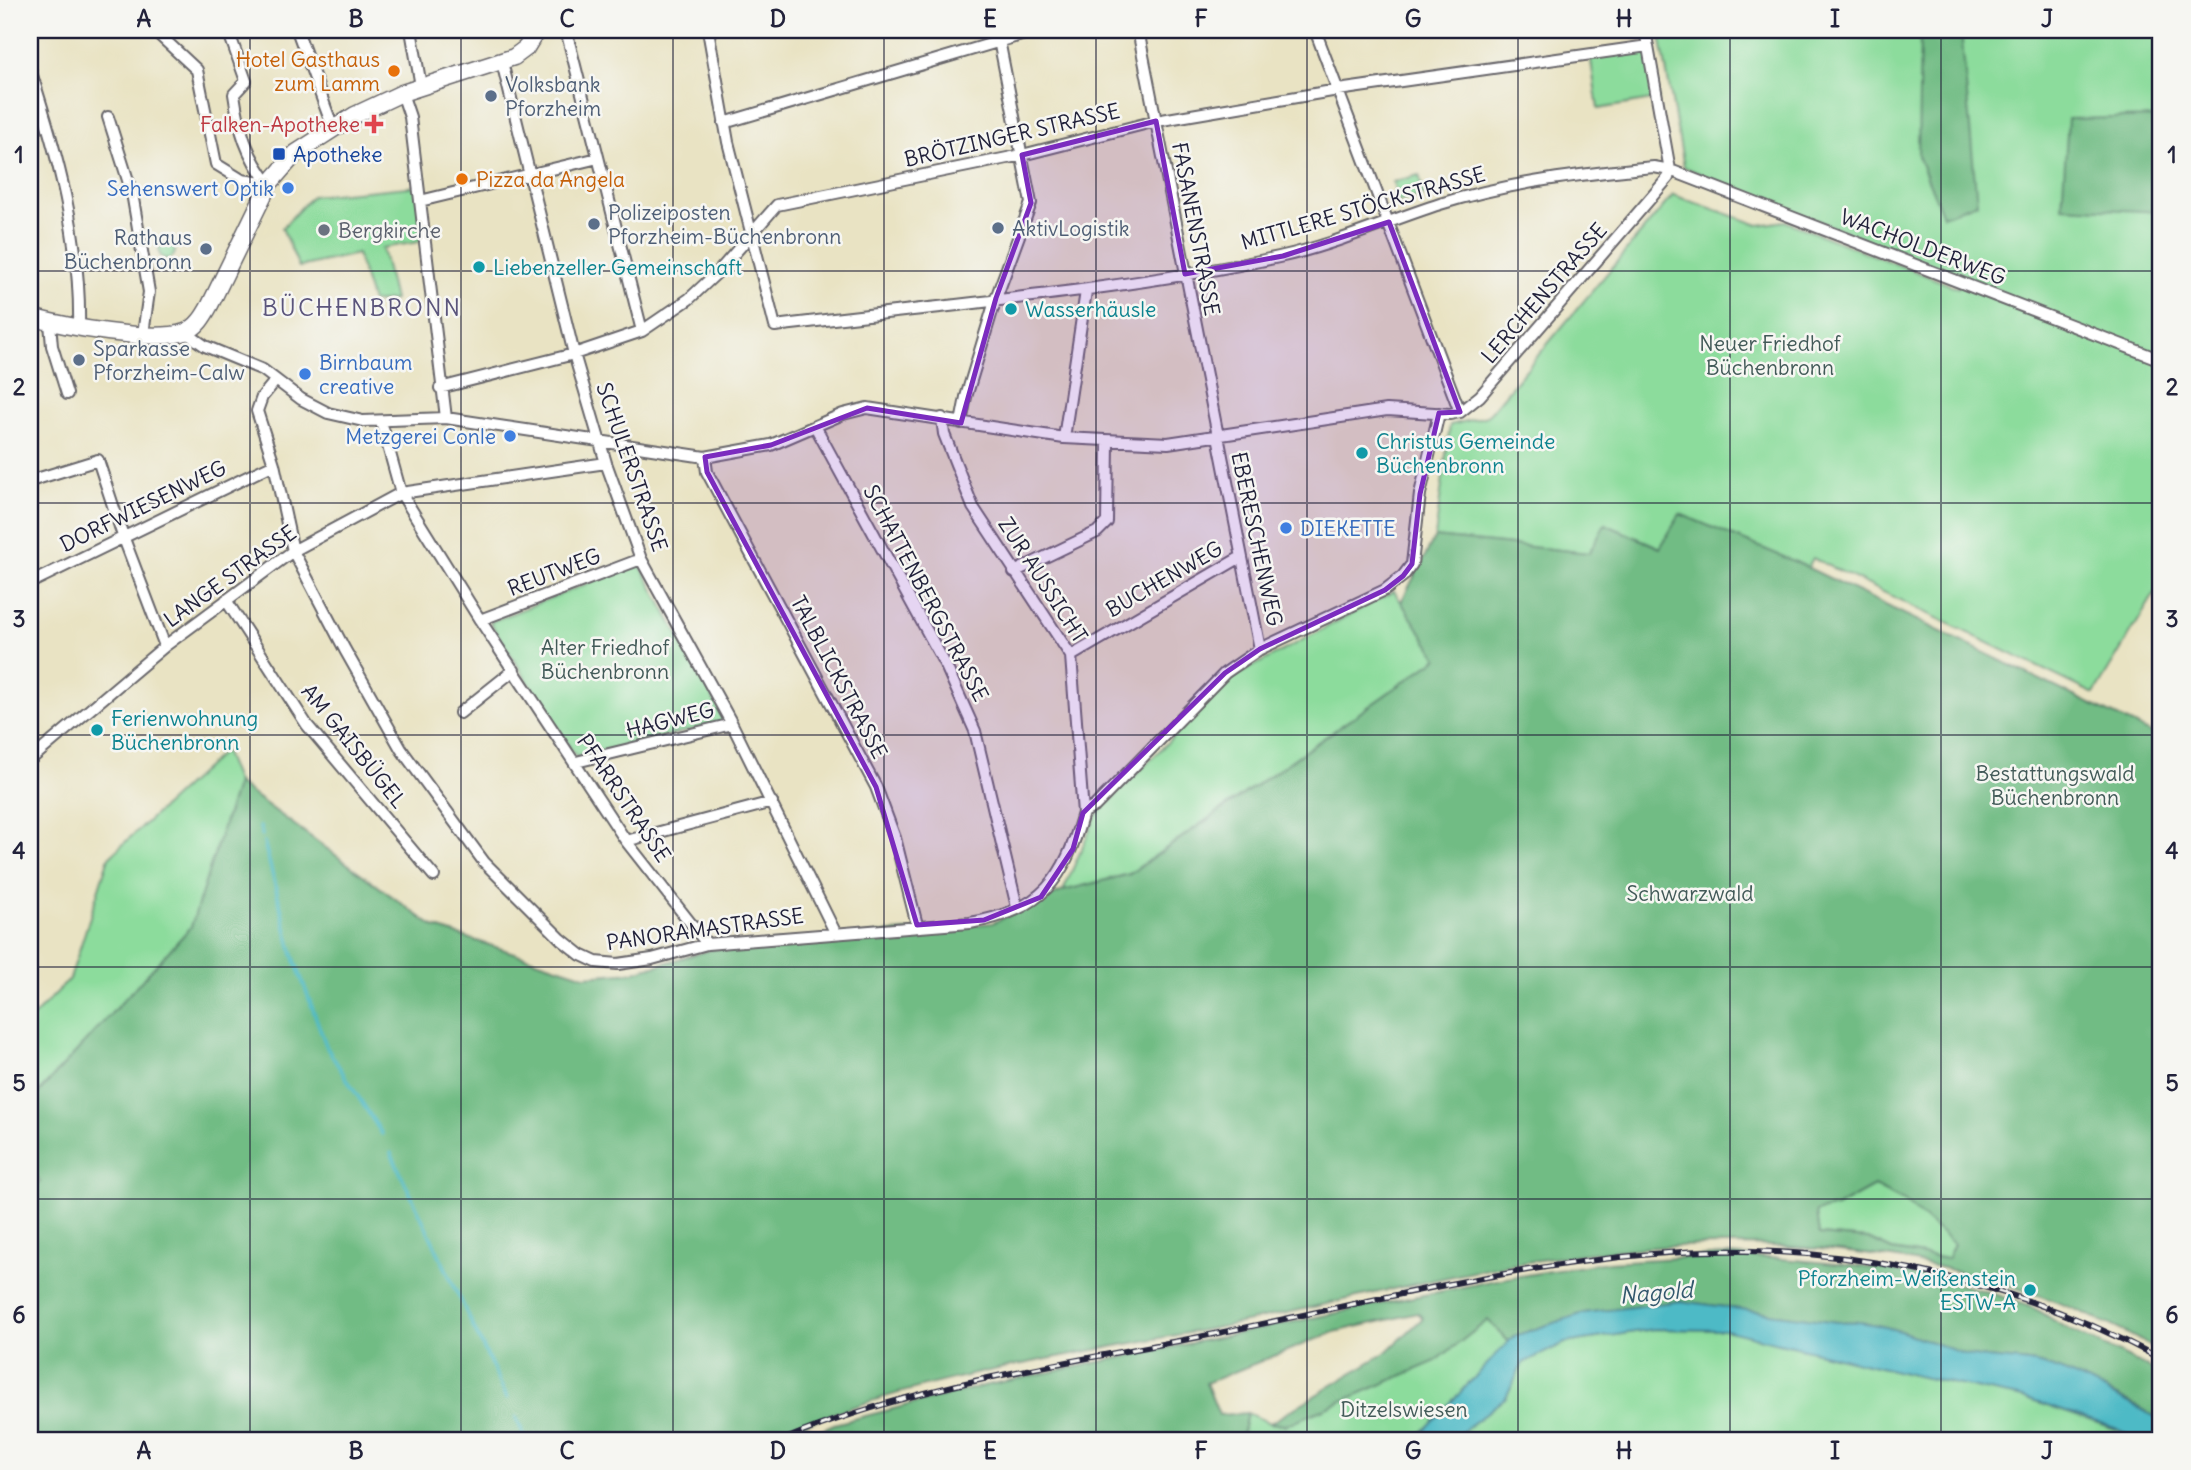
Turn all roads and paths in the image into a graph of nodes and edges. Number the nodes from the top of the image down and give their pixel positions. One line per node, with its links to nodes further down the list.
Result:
1 (154, 30): 28 (street)
2 (228, 30): 28 (street)
3 (297, 30): 23 (street)
4 (411, 30): 17 (street)
5 (537, 30): 15 (main road)
6 (566, 30): 25 (street)
7 (708, 30): 22 (street)
8 (997, 30): 13 (street)
9 (1038, 30): 13 (street)
10 (1138, 30): 21 (street, FASANENSTRASSE)
11 (1315, 30): 18 (street)
12 (1645, 30): 14 (street)
13 (1000, 43): 22 (street); 24 (street)
14 (1648, 46): 18 (street, BRÖTZINGER STRASSE); 26 (street)
15 (502, 62): 17 (main road); 27 (street, SCHULERSTRASSE)
16 (30, 69): 37 (street)
17 (421, 86): 19 (main road)
18 (1338, 90): 21 (street, BRÖTZINGER STRASSE); 30 (street)
19 (402, 93): 23 (main road); 29 (street)
20 (108, 117): 40 (street)
21 (1156, 121): 24 (street, BRÖTZINGER STRASSE); 32 (street, FASANENSTRASSE)
22 (724, 123): 31 (street)
23 (333, 128): 28 (main road)
24 (1022, 155): 31 (street, BRÖTZINGER STRASSE); 34 (street)
25 (598, 158): 27 (street); 38 (street)
26 (1670, 170): 30 (street, MITTLERE STÖCKSTRASSE); 42 (street, WACHOLDERWEG); 46 (street, LERCHENSTRASSE)
27 (531, 175): 29 (street); 41 (street, SCHULERSTRASSE)
28 (268, 184): 39 (main road)
29 (421, 201): 44 (street)
30 (1389, 222): 32 (street, MITTLERE STÖCKSTRASSE); 46 (street)
31 (749, 234): 34 (street, MITTLERE STÖCKSTRASSE); 38 (street, BRÖTZINGER STRASSE)
32 (1185, 274): 33 (street, MITTLERE STÖCKSTRASSE); 53 (street, FASANENSTRASSE)
33 (1086, 291): 34 (street, MITTLERE STÖCKSTRASSE); 54 (street)
34 (996, 298): 51 (street)
35 (30, 317): 36 (main road)
36 (50, 323): 37 (main road); 45 (street)
37 (79, 327): 40 (main road)
38 (642, 331): 41 (street, BRÖTZINGER STRASSE)
39 (185, 332): 40 (main road); 43 (street)
40 (143, 334)
41 (574, 354): 44 (street, BRÖTZINGER STRASSE); 55 (street, SCHULERSTRASSE)
42 (2161, 360)
43 (276, 380): 50 (street); 59 (street, PANORAMASTRASSE)
44 (440, 388): 48 (street)
45 (67, 394)
46 (1460, 412): 47 (street)
47 (1439, 413): 53 (street); 71 (street)
48 (446, 418): 50 (street); 55 (street)
49 (942, 418): 51 (street); 52 (street); 66 (street, ZUR AUSSICHT)
50 (381, 421): 61 (street, PFARRSTRASSE)
51 (961, 423): 54 (street)
52 (815, 426): 57 (street); 82 (street, SCHATTENBERGSTRASSE)
53 (1216, 436): 56 (street); 64 (street, EBERESCHENWEG)
54 (1064, 438): 56 (street)
55 (599, 441): 57 (street); 58 (street, SCHULERSTRASSE)
56 (1108, 442): 66 (street)
57 (705, 457): 83 (street, TALBLICKSTRASSE)
58 (606, 463): 61 (street, LANGE STRASSE); 65 (street, SCHULERSTRASSE)
59 (274, 464): 62 (street, DORFWIESENWEG); 63 (street, PANORAMASTRASSE)
60 (30, 481): 62 (street)
61 (401, 493): 63 (street, LANGE STRASSE); 69 (street, PFARRSTRASSE)
62 (122, 536): 67 (street, DORFWIESENWEG); 70 (street)
63 (293, 551): 68 (street, LANGE STRASSE); 85 (street, PANORAMASTRASSE)
64 (1241, 557): 71 (street, EBERESCHENWEG); 72 (street, BUCHENWEG)
65 (641, 559): 69 (street, REUTWEG); 75 (street, SCHULERSTRASSE)
66 (1014, 572): 72 (street, ZUR AUSSICHT)
67 (30, 583)
68 (226, 600): 70 (street, LANGE STRASSE); 81 (street, AM GAISBÜGEL)
69 (480, 620): 73 (street, PFARRSTRASSE)
70 (165, 646): 76 (street, LANGE STRASSE)
71 (1260, 649): 79 (street)
72 (1070, 656): 79 (street, ZUR AUSSICHT)
73 (514, 670): 74 (street); 77 (street, PFARRSTRASSE)
74 (460, 713)
75 (732, 724): 77 (street, HAGWEG); 78 (street, SCHULERSTRASSE)
76 (30, 760)
77 (576, 762): 80 (street, PFARRSTRASSE)
78 (772, 802): 80 (street); 84 (street, SCHULERSTRASSE)
79 (1083, 813): 82 (street, PANORAMASTRASSE)
80 (626, 841): 85 (street, PFARRSTRASSE)
81 (434, 876)
82 (1017, 907): 83 (street, PANORAMASTRASSE)
83 (917, 925): 84 (street, PANORAMASTRASSE)
84 (835, 932): 85 (street, PANORAMASTRASSE)
85 (707, 944)

